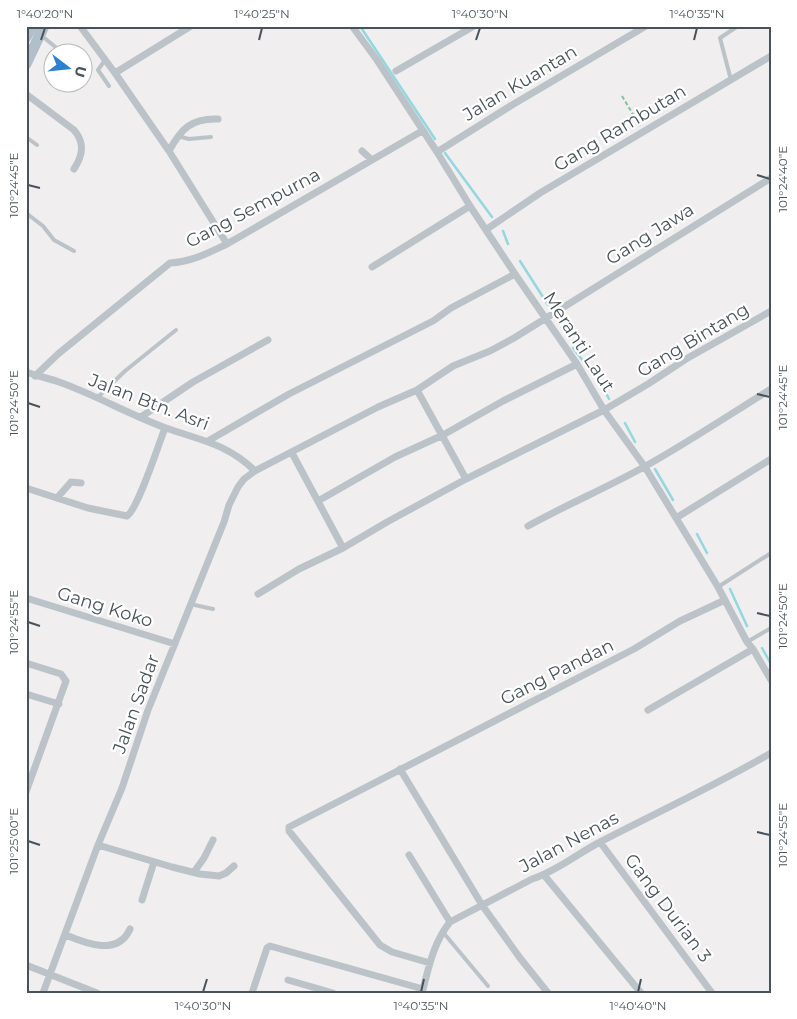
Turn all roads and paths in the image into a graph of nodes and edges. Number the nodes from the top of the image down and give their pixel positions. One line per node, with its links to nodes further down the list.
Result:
1 (32, 26): 9 (main road)
2 (80, 26): 12 (street)
3 (190, 26): 15 (street)
4 (352, 26): 21 (street, Meranti Laut)
5 (474, 26): 14 (street)
6 (646, 26): 29 (street, Jalan Kuantan)
7 (738, 26): 16 (lane)
8 (42, 31): 10 (lane); 13 (main road)
9 (26, 38)
10 (52, 42)
11 (771, 56): 16 (street, Gang Rambutan)
12 (105, 60): 15 (street); 17 (lane)
13 (26, 64)
14 (396, 72)
15 (116, 73): 27 (street)
16 (731, 80): 22 (street, Gang Rambutan)
17 (109, 86)
18 (26, 94): 31 (street)
19 (622, 96): 22 (path)
20 (218, 119): 23 (street)
21 (422, 131): 29 (street, Meranti Laut); 30 (street, Gang Sempurna)
22 (643, 132): 35 (street, Gang Rambutan)
23 (177, 136): 25 (lane); 27 (street)
24 (26, 137): 26 (lane)
25 (211, 138)
26 (37, 145)
27 (169, 151): 36 (street)
28 (362, 152): 30 (street)
29 (437, 152): 33 (street, Meranti Laut)
30 (372, 160): 36 (street, Gang Sempurna)
31 (74, 169)
32 (771, 178): 41 (street, Gang Jawa)
33 (470, 206): 35 (street, Meranti Laut); 38 (street)
34 (26, 213): 37 (lane)
35 (487, 229): 39 (street, Meranti Laut)
36 (227, 244): 46 (street, Gang Sempurna)
37 (74, 251)
38 (372, 267)
39 (515, 274): 41 (street, Meranti Laut); 54 (street)
40 (771, 310): 50 (street, Gang Bintang)
41 (547, 318): 44 (street, Meranti Laut); 48 (street, Gang Jawa)
42 (176, 330): 49 (lane)
43 (268, 340): 51 (street)
44 (577, 364): 50 (street, Meranti Laut); 53 (street)
45 (26, 372): 46 (street, Jalan Btn. Asri)
46 (35, 376): 49 (street, Jalan Btn. Asri)
47 (771, 389): 57 (street)
48 (417, 390): 53 (street); 55 (street, Jalan Sadar)
49 (97, 398): 51 (street, Jalan Btn. Asri)
50 (604, 410): 57 (street, Meranti Laut); 59 (street, Gang Bintang)
51 (140, 417): 52 (street, Jalan Btn. Asri)
52 (165, 428): 54 (street, Jalan Btn. Asri); 62 (street)
53 (443, 435): 59 (street); 63 (street)
54 (208, 441): 58 (street, Jalan Btn. Asri)
55 (292, 453): 58 (street, Jalan Sadar); 63 (street)
56 (771, 459): 64 (street)
57 (645, 466): 64 (street, Meranti Laut); 65 (street)
58 (255, 471): 72 (street, Jalan Sadar)
59 (466, 479): 66 (street, Gang Bintang)
60 (81, 483): 62 (street)
61 (26, 488): 62 (street)
62 (56, 498)
63 (318, 501): 66 (street)
64 (676, 518): 68 (street, Meranti Laut)
65 (528, 526)
66 (343, 548): 69 (street, Gang Bintang)
67 (771, 553): 68 (lane)
68 (718, 587): 71 (street, Meranti Laut)
69 (258, 594)
70 (26, 598): 76 (street, Gang Koko)
71 (726, 600): 75 (street, Meranti Laut); 84 (street, Gang Pandan)
72 (190, 604): 73 (lane); 76 (street, Jalan Sadar)
73 (213, 610)
74 (771, 628): 75 (lane)
75 (747, 642): 77 (street, Meranti Laut)
76 (175, 644): 88 (street, Jalan Sadar)
77 (753, 649): 79 (street, Meranti Laut); 82 (street)
78 (26, 663): 81 (street)
79 (771, 680)
80 (26, 694): 81 (street)
81 (59, 704): 85 (street)
82 (648, 710)
83 (771, 753): 87 (street, Jalan Nenas)
84 (400, 769): 95 (street); 100 (street, Gang Pandan)
85 (26, 792)
86 (213, 840): 92 (street)
87 (600, 842): 93 (street, Jalan Nenas); 112 (street, Gang Durian 3)
88 (98, 845): 90 (street); 99 (street, Jalan Sadar)
89 (409, 855): 96 (street)
90 (154, 862): 92 (street); 94 (street)
91 (234, 866): 92 (street)
92 (194, 872)
93 (544, 875): 95 (street, Jalan Nenas); 111 (street)
94 (142, 900)
95 (482, 905): 96 (street, Jalan Nenas); 110 (street)
96 (450, 922): 98 (street, Jalan Nenas)
97 (130, 929): 99 (street)
98 (442, 931): 100 (street, Jalan Nenas); 104 (lane)
99 (66, 934): 102 (street, Jalan Sadar)
100 (430, 962): 105 (street, Jalan Nenas)
101 (26, 965): 102 (street)
102 (50, 974): 106 (street, Jalan Sadar); 107 (street)
103 (288, 980): 109 (street)
104 (488, 986)
105 (423, 991): 108 (street)
106 (43, 993)
107 (98, 993)
108 (252, 993)
109 (333, 993)
110 (548, 993)
111 (641, 993)
112 (712, 993)

